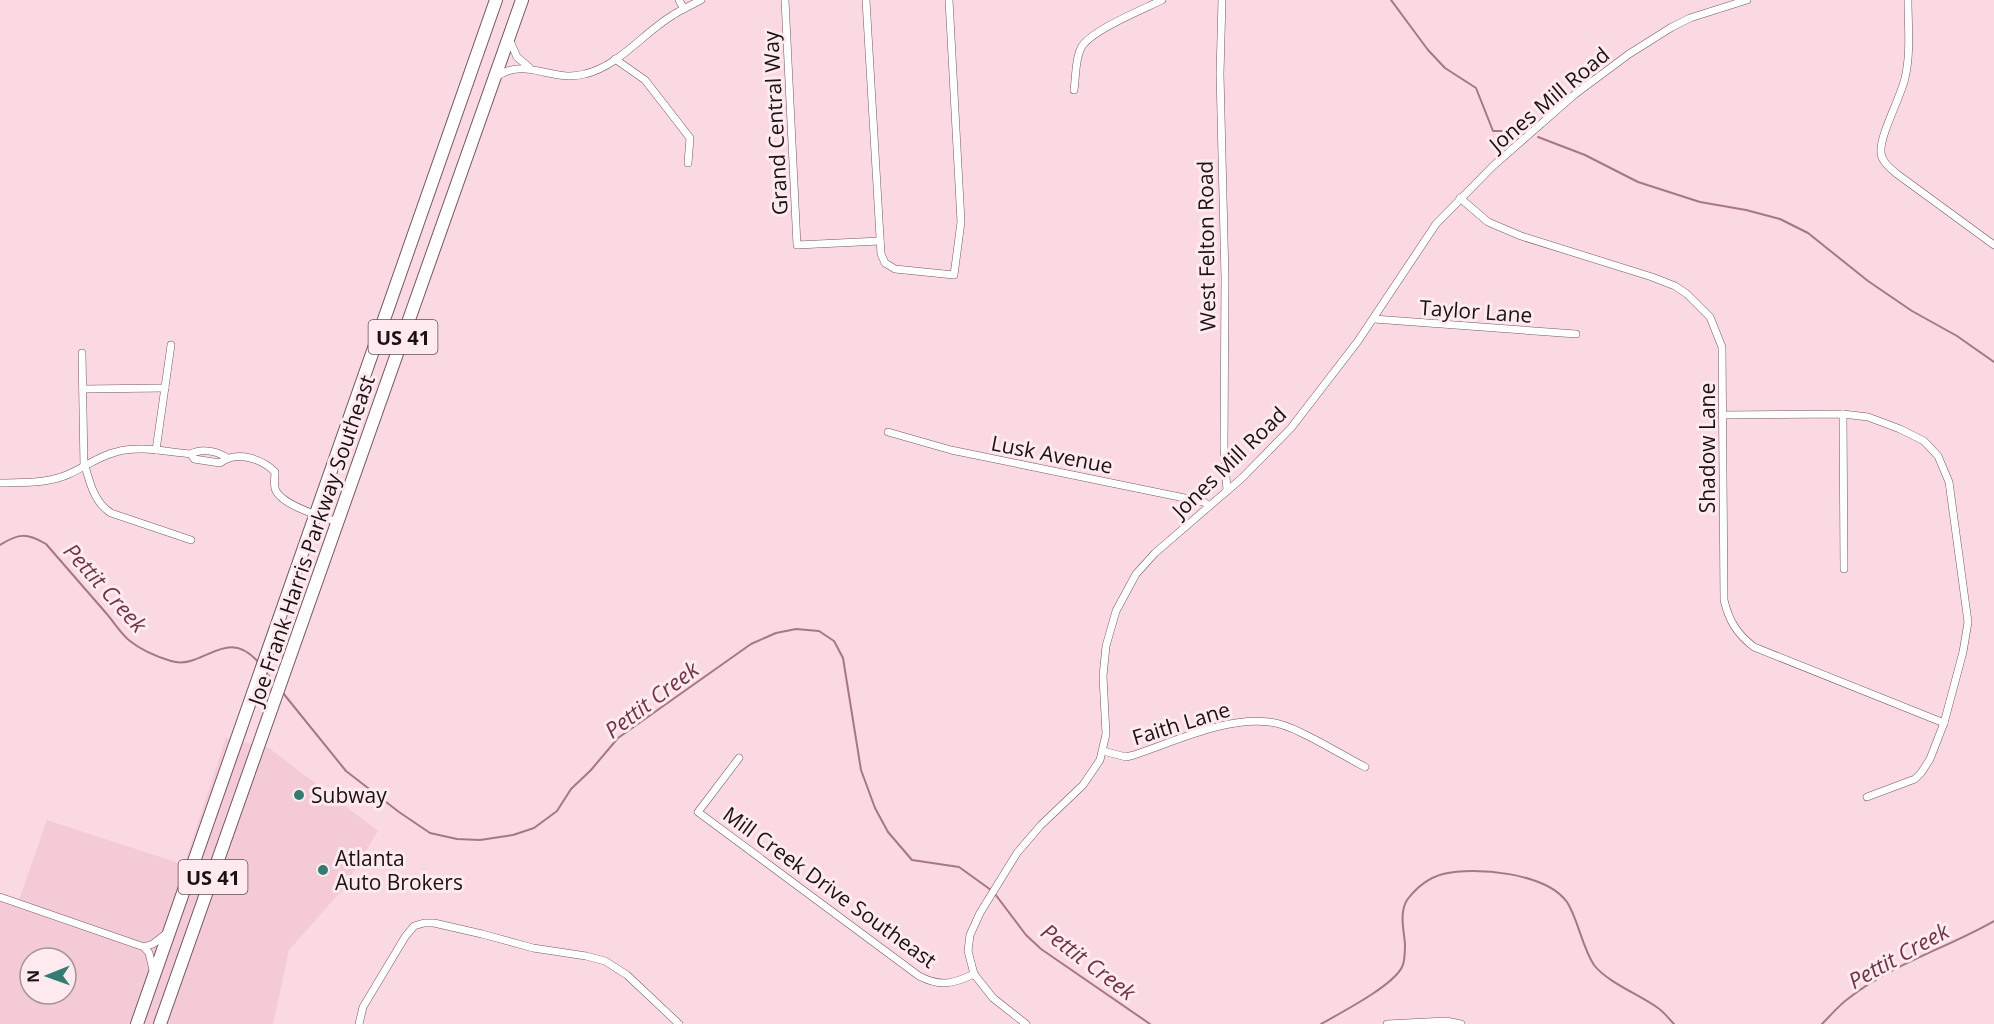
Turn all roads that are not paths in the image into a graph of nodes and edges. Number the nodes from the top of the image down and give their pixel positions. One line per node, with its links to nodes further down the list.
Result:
1 (496, 0): 36 (highway, Joe Frank Harris Parkway Southeast / US 41)
2 (522, 0): 13 (highway, Joe Frank Harris Parkway Southeast / US 41)
3 (679, 0): 12 (street)
4 (701, 0): 12 (street)
5 (785, 0): 20 (street, Grand Central Way)
6 (866, 0): 20 (street)
7 (949, 0): 20 (street)
8 (1162, 0): 17 (street)
9 (1222, 0): 34 (street, West Felton Road)
10 (1747, 0): 19 (street, Jones Mill Road)
11 (1908, 0): 21 (street)
12 (684, 9): 14 (street)
13 (509, 37): 15 (street); 16 (highway, Joe Frank Harris Parkway Southeast / US 41)
14 (615, 59): 15 (street); 18 (street)
15 (532, 69): 16 (street)
16 (494, 78): 37 (highway, Joe Frank Harris Parkway Southeast / US 41)
17 (1074, 90)
18 (688, 163)
19 (1460, 198): 22 (street, Jones Mill Road); 29 (street, Shadow Lane)
20 (880, 241)
21 (1994, 245)
22 (1374, 319): 23 (street, Taylor Lane); 34 (street, Jones Mill Road)
23 (1576, 334)
24 (171, 345): 26 (street)
25 (82, 353): 27 (street)
26 (165, 388): 27 (street); 31 (street)
27 (83, 389): 32 (street)
28 (1843, 414): 29 (street); 39 (street); 40 (street)
29 (1722, 415): 40 (street, Shadow Lane)
30 (888, 432): 35 (street, Lusk Avenue)
31 (156, 450): 32 (street); 36 (street)
32 (84, 467): 33 (street); 38 (street)
33 (0, 483)
34 (1227, 491): 35 (street, Jones Mill Road)
35 (1209, 506): 41 (street, Jones Mill Road)
36 (316, 515): 37 (street); 46 (highway, Joe Frank Harris Parkway Southeast / US 41)
37 (338, 522): 53 (highway, Joe Frank Harris Parkway Southeast / US 41)
38 (191, 540)
39 (1844, 569)
40 (1944, 723): 44 (street)
41 (1103, 751): 43 (street, Faith Lane); 48 (street, Jones Mill Road)
42 (739, 758): 48 (street, Mill Creek Drive Southeast)
43 (1365, 767)
44 (1867, 797)
45 (0, 897): 47 (street)
46 (171, 928): 47 (street); 49 (highway, Joe Frank Harris Parkway Southeast / US 41)
47 (144, 947): 49 (street)
48 (974, 974): 56 (street, Jones Mill Road)
49 (153, 979): 51 (highway, Joe Frank Harris Parkway Southeast / US 41); 52 (highway)
50 (1427, 1023): 57 (street); 58 (street)
51 (137, 1024)
52 (146, 1024)
53 (160, 1024)
54 (359, 1024): 55 (street)
55 (678, 1024)
56 (1026, 1024)
57 (1387, 1024)
58 (1461, 1024)

